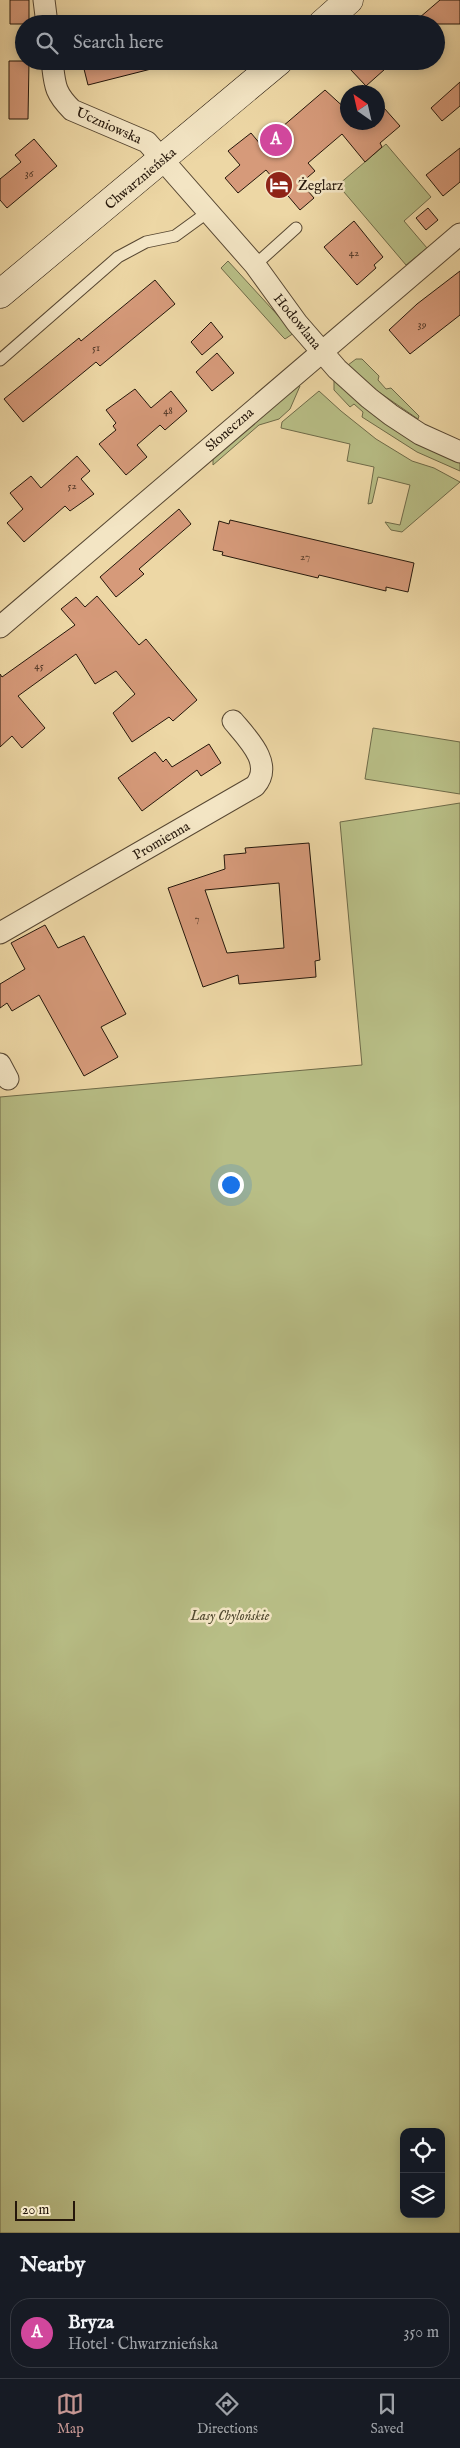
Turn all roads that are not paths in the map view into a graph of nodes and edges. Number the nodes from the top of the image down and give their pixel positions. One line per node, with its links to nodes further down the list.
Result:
1 (44, 0): 3 (street)
2 (349, 0): 4 (main road)
3 (46, 15)
4 (332, 15)
5 (53, 70): 7 (street, Uczniowska)
6 (268, 70): 7 (main road, Chwarznieńska)
7 (162, 160): 8 (street, Hodowlana); 12 (main road, Chwarznieńska)
8 (208, 212): 11 (street, Hodowlana); 14 (lane)
9 (296, 228): 11 (lane)
10 (460, 234): 13 (street, Słoneczna)
11 (255, 266): 13 (street, Hodowlana)
12 (0, 294)
13 (322, 351): 15 (street, Hodowlana); 16 (street, Słoneczna)
14 (0, 360)
15 (460, 452)
16 (0, 627)
17 (233, 721): 18 (street, Promienna)
18 (0, 933)

